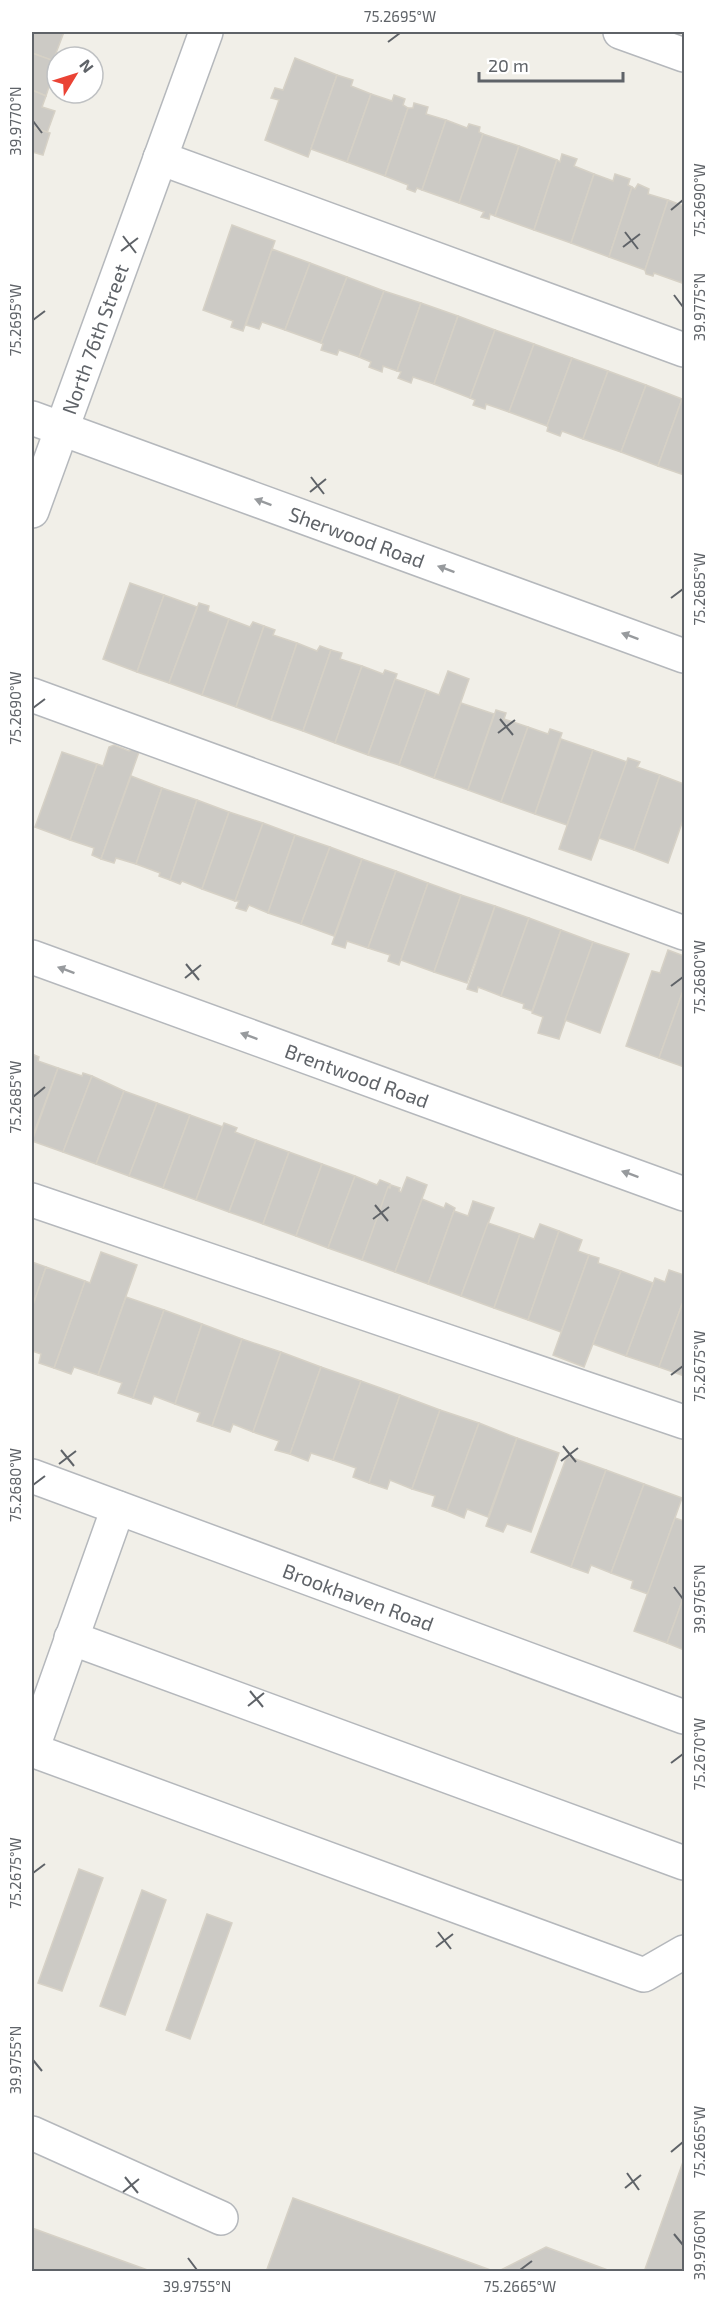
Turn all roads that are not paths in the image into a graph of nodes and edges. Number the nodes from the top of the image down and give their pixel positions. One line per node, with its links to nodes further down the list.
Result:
1 (206, 32): 4 (street, North 76th Street)
2 (620, 32): 3 (street)
3 (684, 55)
4 (160, 158): 5 (street); 6 (street, North 76th Street)
5 (684, 350)
6 (46, 423): 7 (street, North 76th Street); 8 (street, Sherwood Road, one-way to 6)
7 (32, 511)
8 (684, 656)
9 (32, 695): 10 (street)
10 (684, 933)
11 (32, 957): 12 (street, Brentwood Road, one-way to 11)
12 (684, 1194)
13 (32, 1200): 14 (street)
14 (684, 1422)
15 (32, 1476): 16 (street, Brookhaven Road)
16 (118, 1508): 17 (street); 18 (street, Brookhaven Road)
17 (71, 1638): 19 (street); 20 (street)
18 (684, 1717)
19 (684, 1863)
20 (684, 1952)
21 (32, 2133): 22 (street)
22 (221, 2218)

